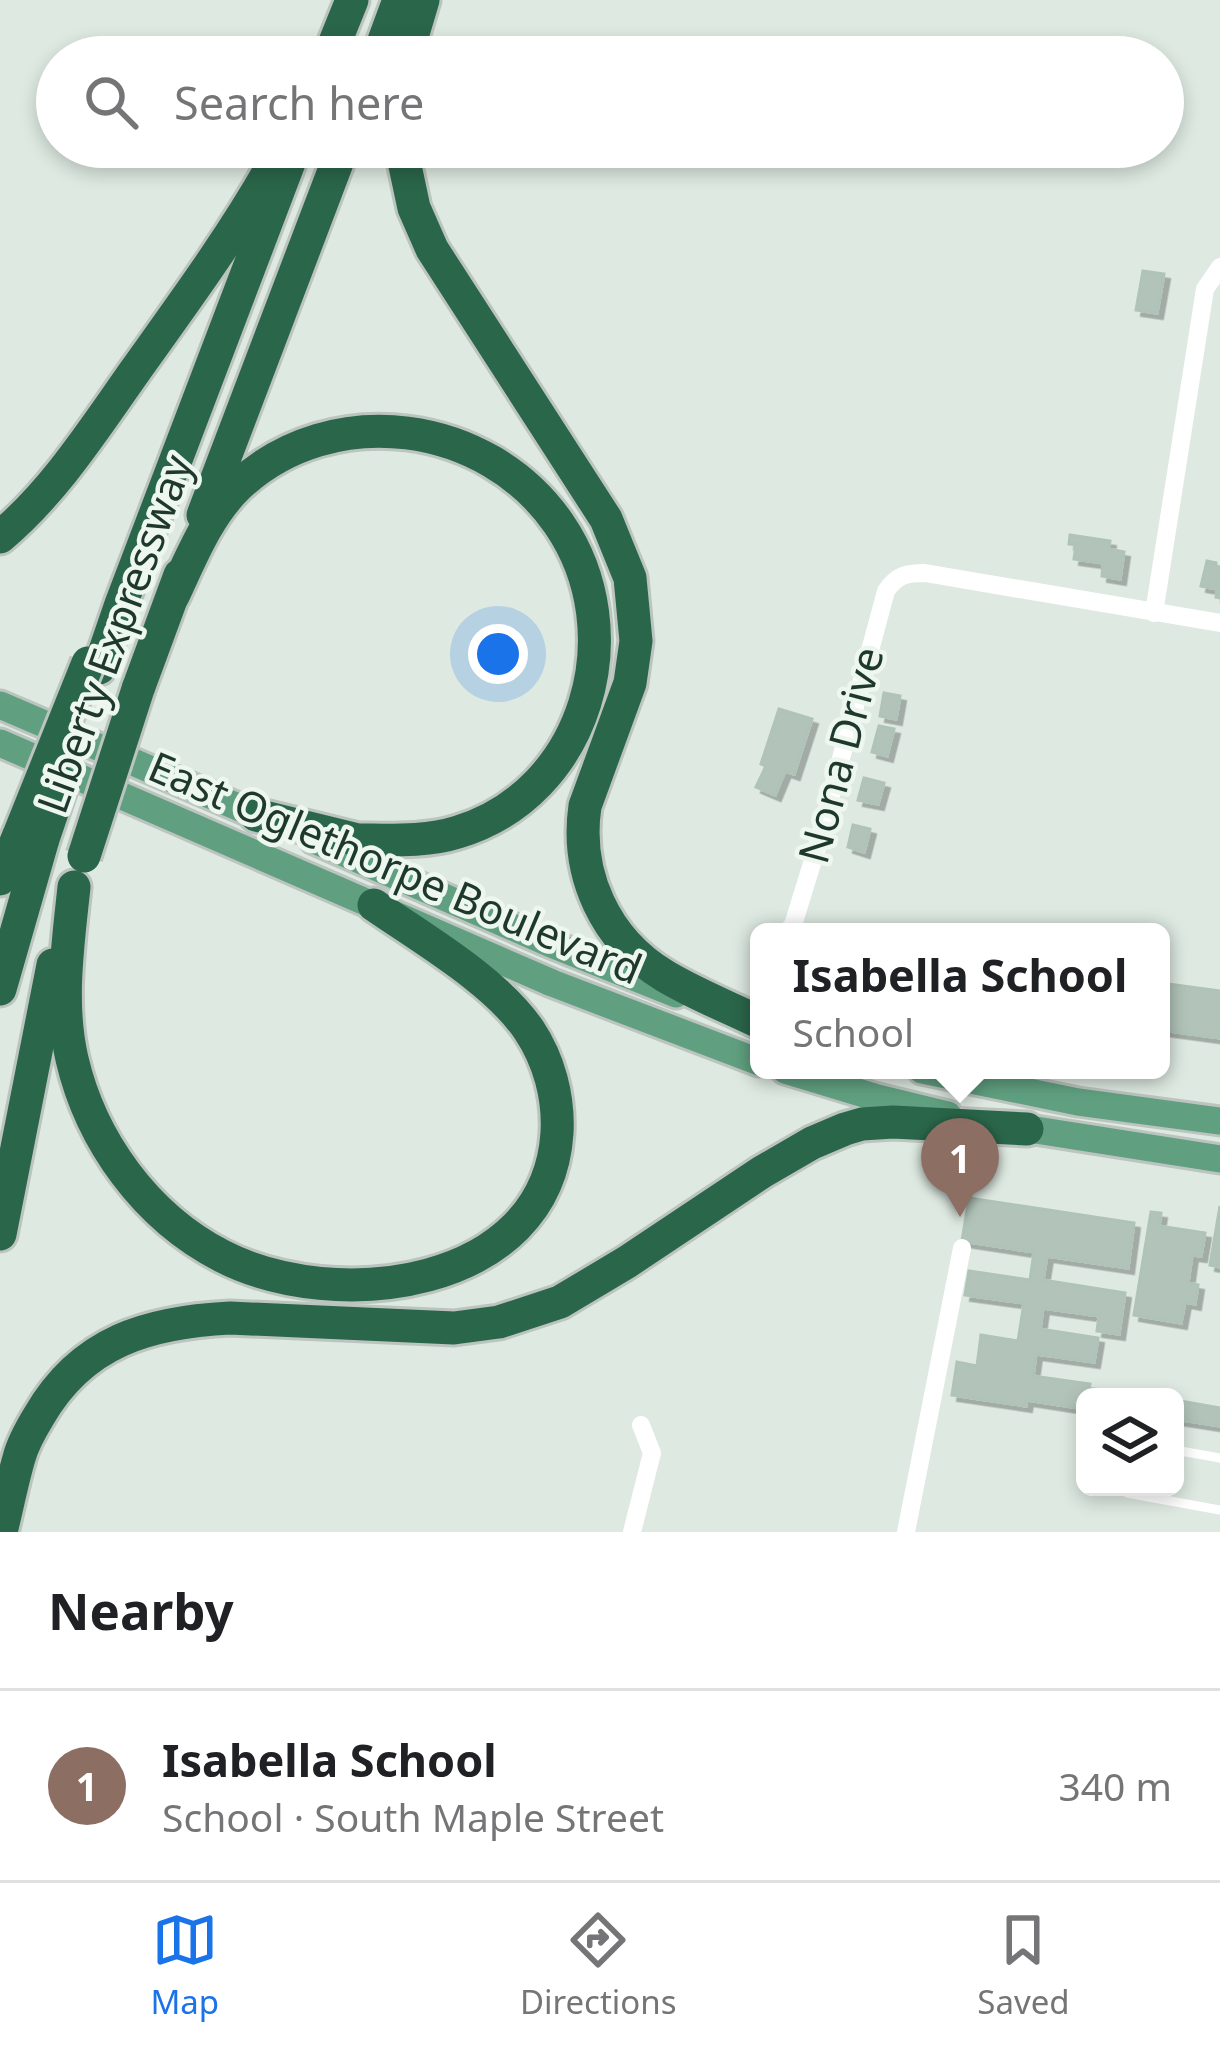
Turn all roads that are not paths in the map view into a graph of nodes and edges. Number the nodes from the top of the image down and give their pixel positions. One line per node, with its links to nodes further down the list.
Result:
1 (352, 0): 4 (highway)
2 (399, 0): 5 (highway)
3 (423, 0): 6 (highway)
4 (337, 36)
5 (385, 36)
6 (412, 36)
7 (270, 168): 12 (highway)
8 (287, 168): 19 (highway, Liberty Expressway, bridge)
9 (336, 168): 13 (highway, Liberty Expressway)
10 (406, 168): 25 (highway)
11 (1220, 267): 14 (street)
12 (0, 538)
13 (172, 596): 18 (highway); 20 (highway, Liberty Expressway, bridge)
14 (1154, 613): 15 (street); 23 (street, Nona Drive)
15 (1220, 623)
16 (0, 705): 18 (main road, East Oglethorpe Boulevard)
17 (0, 743): 22 (main road, East Oglethorpe Boulevard)
18 (256, 815): 26 (main road, East Oglethorpe Boulevard)
19 (31, 837): 21 (highway); 24 (highway, Liberty Expressway)
20 (79, 872): 22 (highway); 33 (highway, Liberty Expressway)
21 (0, 879)
22 (374, 905): 27 (main road, East Oglethorpe Boulevard)
23 (794, 923)
24 (0, 989)
25 (750, 1019)
26 (750, 1020)
27 (750, 1059)
28 (815, 1079): 31 (main road)
29 (966, 1079): 30 (main road)
30 (1220, 1121)
31 (1027, 1129): 32 (main road); 40 (highway)
32 (1220, 1159)
33 (0, 1234)
34 (962, 1248): 42 (street)
35 (641, 1425): 41 (street)
36 (1184, 1452): 37 (lane)
37 (1220, 1458)
38 (1143, 1496): 39 (lane)
39 (1220, 1510)
40 (2, 1532)
41 (632, 1532)
42 (906, 1532)

